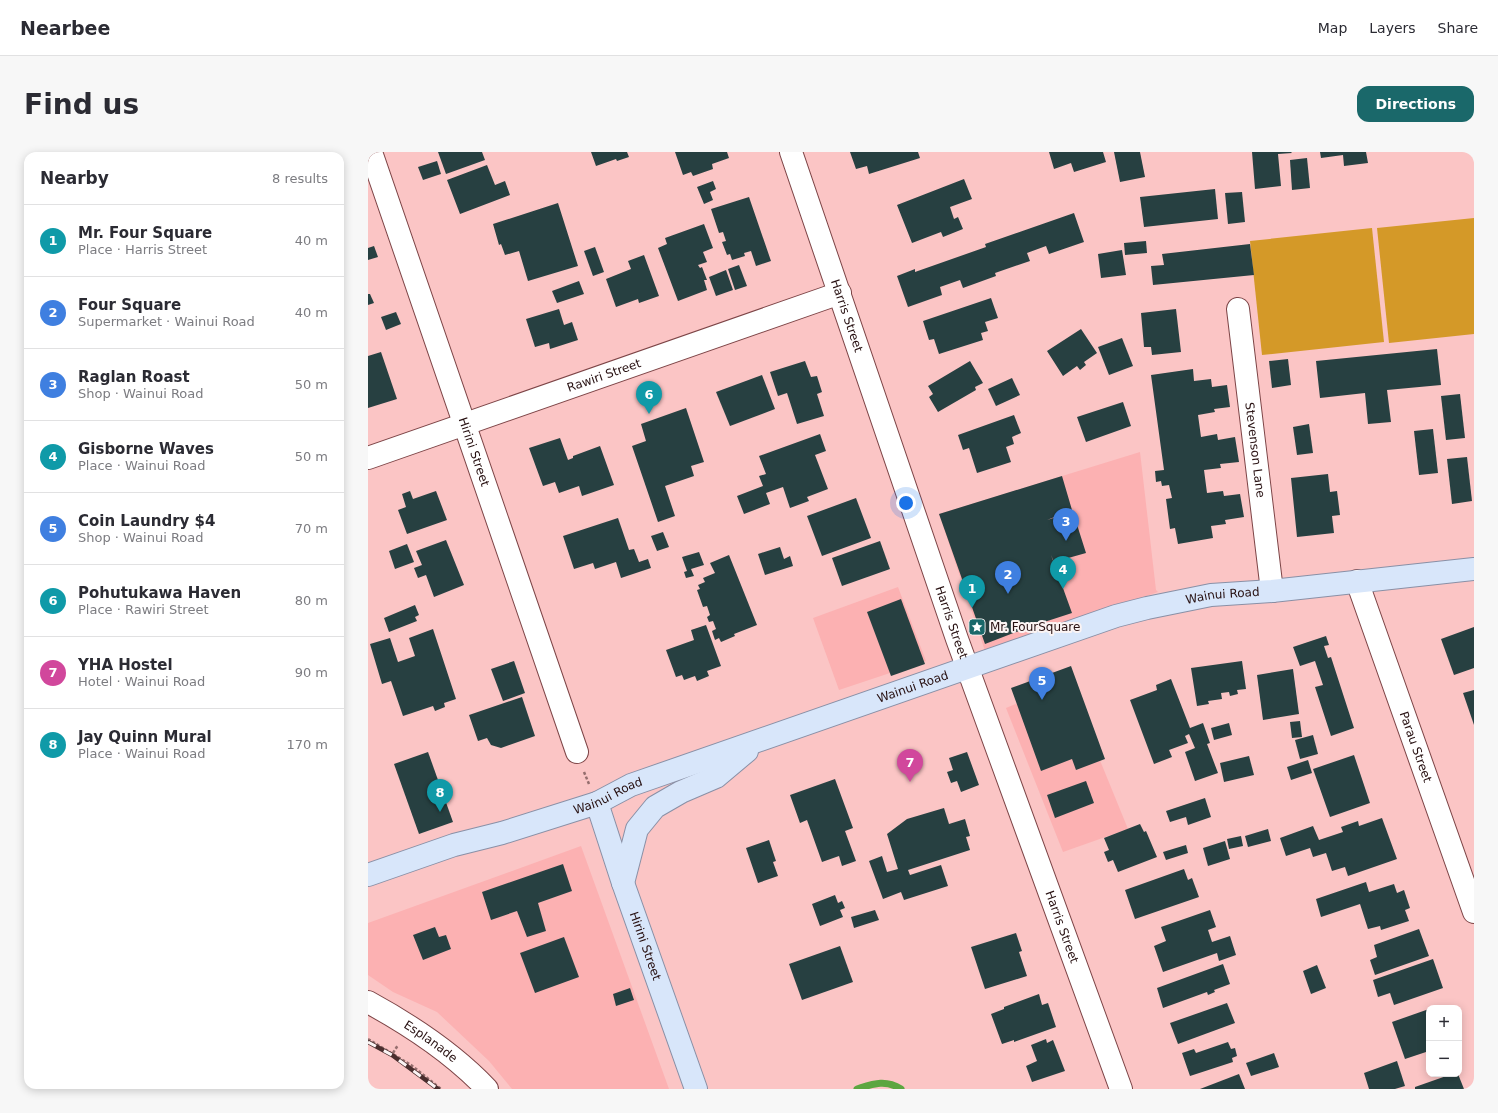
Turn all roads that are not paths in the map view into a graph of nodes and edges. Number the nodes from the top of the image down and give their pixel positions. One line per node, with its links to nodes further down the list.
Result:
1 (371, 152): 5 (street, Hirini Street)
2 (791, 152): 3 (street, Harris Street)
3 (840, 293): 5 (street, Rawiri Street); 10 (street, Harris Street)
4 (1238, 309): 9 (street, Stevenson Lane)
5 (464, 424): 6 (street, Rawiri Street); 12 (street, Hirini Street)
6 (368, 458)
7 (1474, 569): 8 (main road, Wainui Road)
8 (1357, 582): 9 (main road, Wainui Road); 16 (street, Parau Street)
9 (1272, 591): 10 (main road, Wainui Road)
10 (969, 668): 11 (main road, Wainui Road); 20 (street, Harris Street)
11 (759, 742): 13 (main road, Wainui Road); 15 (main road)
12 (577, 752)
13 (597, 803): 14 (main road, Wainui Road); 15 (main road, Hirini Street)
14 (368, 875)
15 (623, 883): 19 (main road, Hirini Street)
16 (1474, 912)
17 (368, 1002): 18 (street, Esplanade)
18 (487, 1089)
19 (696, 1089)
20 (1121, 1089)

